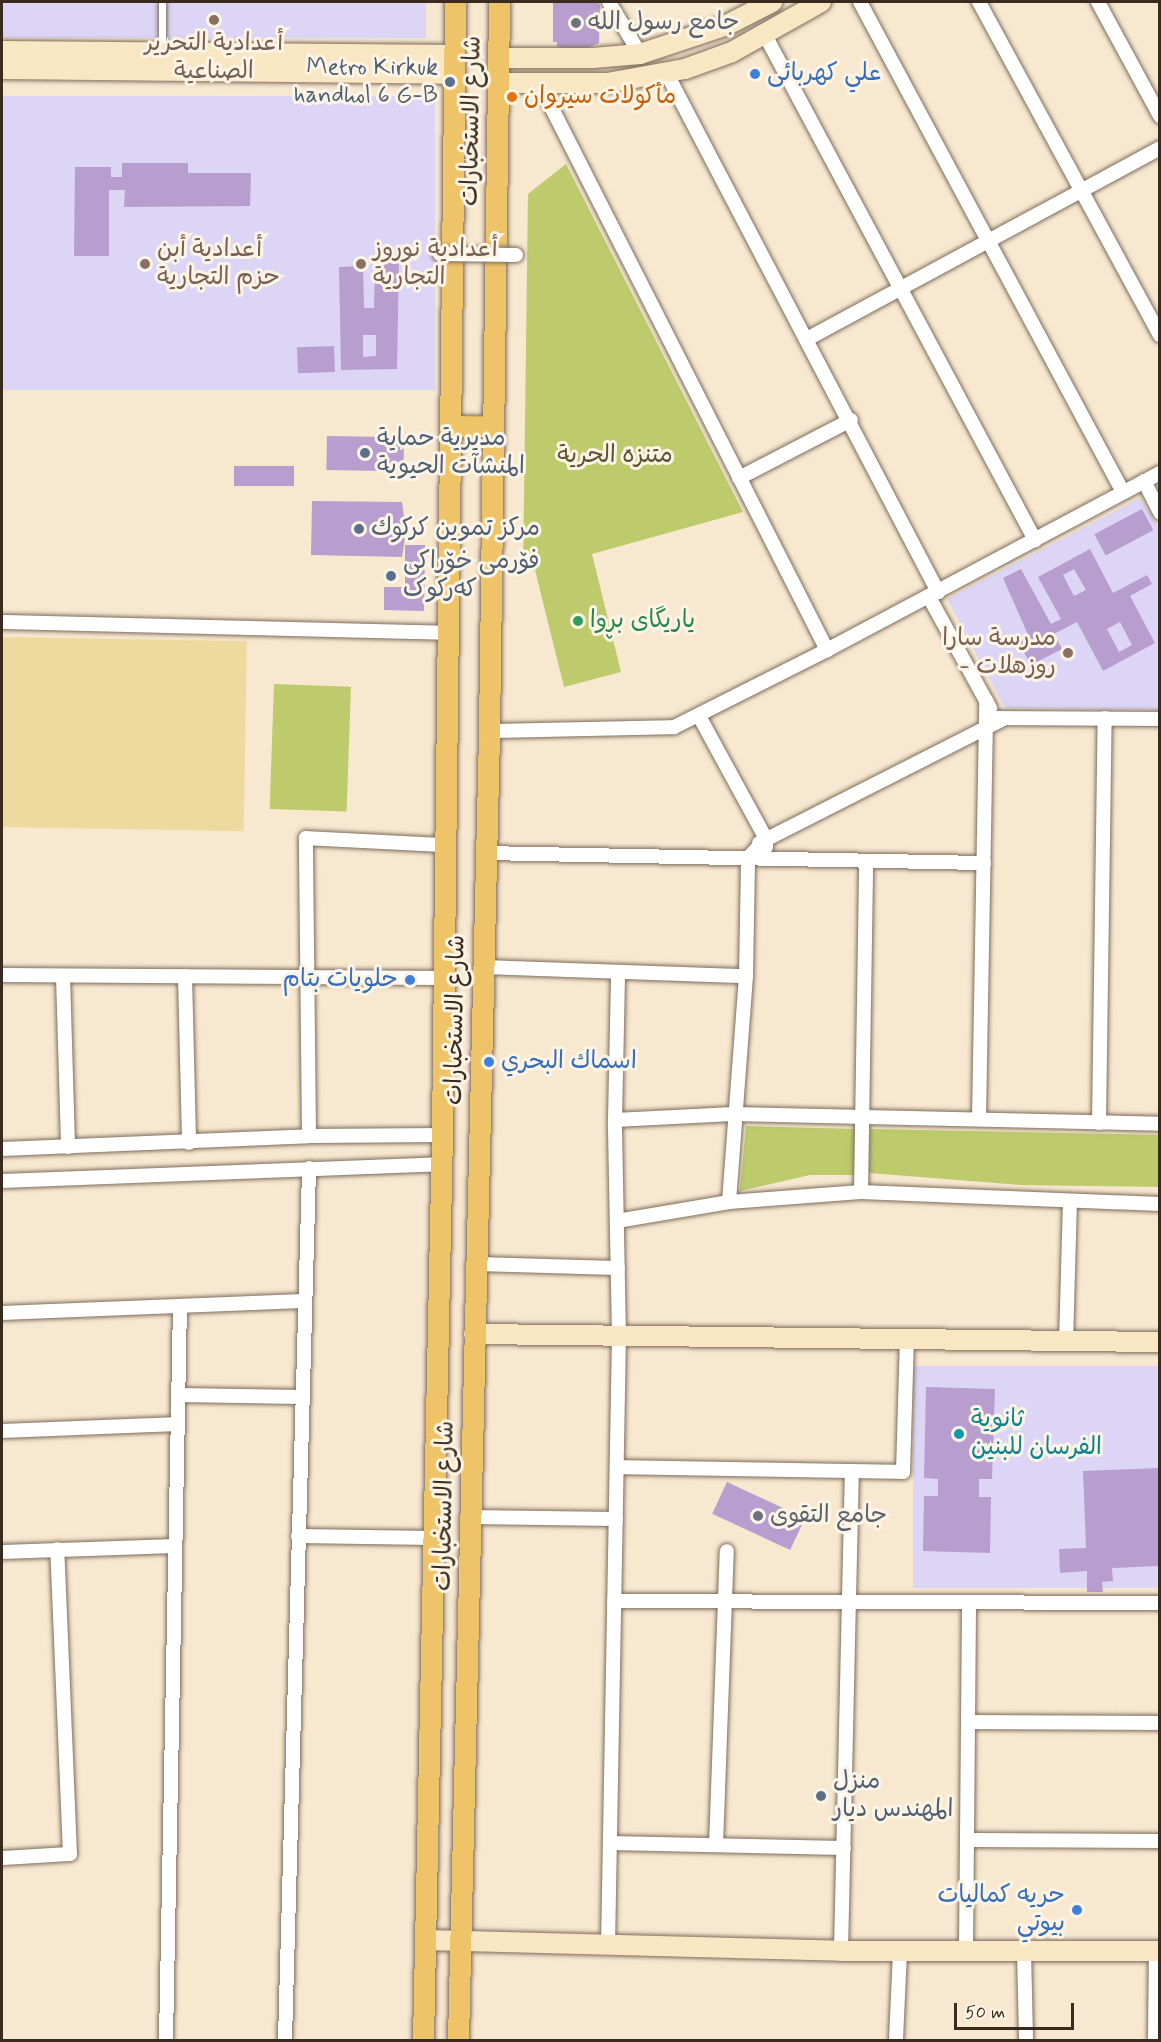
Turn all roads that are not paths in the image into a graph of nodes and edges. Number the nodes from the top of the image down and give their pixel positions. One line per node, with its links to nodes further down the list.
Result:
1 (162, 2): 12 (lane)
2 (455, 2): 15 (main road, شارع الاستخبارات)
3 (609, 2): 13 (street)
4 (772, 2): 13 (main road)
5 (821, 2): 10 (main road)
6 (860, 2): 23 (street)
7 (979, 2): 22 (street)
8 (1098, 2): 20 (street)
9 (503, 4): 14 (main road, شارع الاستخبارات)
10 (765, 35): 17 (main road); 26 (street)
11 (2, 51): 12 (main road)
12 (162, 52): 15 (main road)
13 (640, 54): 14 (main road)
14 (500, 58): 18 (main road, شارع الاستخبارات)
15 (455, 64): 16 (main road); 30 (main road, شارع الاستخبارات)
16 (2, 69)
17 (667, 74): 19 (main road); 28 (street)
18 (500, 83): 19 (main road); 31 (main road, شارع الاستخبارات)
19 (540, 85): 33 (street)
20 (1160, 116)
21 (1160, 148): 22 (street)
22 (1082, 190): 23 (street); 27 (street)
23 (989, 241): 26 (street); 35 (street)
24 (440, 254): 25 (street, bridge)
25 (516, 255)
26 (899, 289): 28 (street); 37 (street)
27 (1160, 335)
28 (807, 339): 29 (street)
29 (851, 420): 33 (street); 38 (street)
30 (452, 426): 31 (main road); 40 (main road, شارع الاستخبارات)
31 (491, 427): 46 (main road, شارع الاستخبارات)
32 (1160, 472): 34 (street)
33 (739, 478): 41 (street)
34 (1144, 481): 35 (street); 36 (street)
35 (1123, 492): 37 (street)
36 (1160, 513)
37 (1035, 540): 38 (street)
38 (933, 594): 41 (street); 45 (street)
39 (2, 622): 40 (street)
40 (448, 633): 48 (main road, شارع الاستخبارات)
41 (827, 650): 42 (street)
42 (699, 716): 46 (street); 47 (street)
43 (1106, 718): 44 (street); 45 (street); 67 (street)
44 (1160, 719)
45 (993, 721): 47 (street); 54 (street)
46 (489, 731): 49 (main road, شارع الاستخبارات)
47 (766, 839): 50 (street); 51 (street); 52 (street)
48 (445, 845): 61 (street); 62 (main road, شارع الاستخبارات)
49 (484, 853): 50 (street); 55 (main road, شارع الاستخبارات)
50 (730, 858): 51 (street)
51 (748, 858): 52 (street); 60 (street)
52 (767, 859): 53 (street)
53 (866, 861): 54 (street); 64 (street)
54 (984, 863): 65 (street)
55 (483, 967): 56 (street); 82 (main road, شارع الاستخبارات)
56 (618, 972): 60 (street); 66 (street)
57 (2, 975): 58 (street)
58 (63, 976): 59 (street); 72 (street)
59 (185, 976): 61 (street); 71 (street)
60 (746, 976): 63 (street)
61 (305, 977): 62 (street); 70 (street)
62 (443, 978): 69 (main road, شارع الاستخبارات)
63 (733, 1114): 64 (street); 66 (street); 78 (street)
64 (861, 1118): 65 (street); 77 (street)
65 (979, 1119): 67 (street)
66 (615, 1120): 81 (street)
67 (1099, 1123): 68 (street)
68 (1160, 1124)
69 (442, 1135): 70 (street); 74 (main road, شارع الاستخبارات)
70 (309, 1136): 71 (street)
71 (189, 1143): 72 (street)
72 (68, 1147): 73 (street)
73 (2, 1149)
74 (441, 1164): 75 (street); 101 (main road, شارع الاستخبارات)
75 (309, 1168): 76 (street); 84 (street)
76 (2, 1181)
77 (861, 1192): 78 (street); 79 (street)
78 (729, 1202): 81 (street)
79 (1070, 1202): 80 (street); 91 (street)
80 (1160, 1204)
81 (617, 1221): 83 (street)
82 (476, 1264): 83 (street); 87 (main road, شارع الاستخبارات)
83 (618, 1268): 88 (street)
84 (302, 1301): 85 (street); 93 (street)
85 (180, 1307): 86 (street); 92 (street)
86 (2, 1313)
87 (474, 1334): 88 (main road); 98 (main road, شارع الاستخبارات)
88 (619, 1337): 89 (main road); 96 (street)
89 (907, 1341): 91 (main road); 97 (street)
90 (1160, 1341): 91 (main road)
91 (1066, 1342)
92 (178, 1395): 93 (street); 94 (street)
93 (302, 1397): 100 (street)
94 (178, 1424): 95 (street); 102 (street)
95 (2, 1431)
96 (617, 1467): 97 (street); 99 (street)
97 (852, 1472): 108 (street)
98 (470, 1517): 99 (street); 120 (main road, شارع الاستخبارات)
99 (616, 1519): 106 (street)
100 (298, 1536): 101 (street); 128 (street)
101 (433, 1538): 119 (main road, شارع الاستخبارات)
102 (176, 1546): 103 (street); 127 (street)
103 (57, 1549): 105 (street); 118 (street)
104 (727, 1551): 107 (street)
105 (2, 1552)
106 (614, 1601): 107 (street); 115 (street)
107 (725, 1602): 108 (street); 116 (street)
108 (849, 1602): 109 (street); 117 (street)
109 (969, 1603): 110 (street); 111 (street)
110 (1160, 1603)
111 (969, 1722): 112 (street); 113 (street)
112 (1160, 1723)
113 (969, 1840): 114 (street); 124 (street)
114 (1160, 1841)
115 (610, 1843): 116 (street); 121 (street)
116 (716, 1845): 117 (street)
117 (844, 1848): 123 (street)
118 (2, 1858)
119 (426, 1940): 120 (main road); 129 (main road, شارع الاستخبارات)
120 (462, 1941): 121 (main road); 130 (main road, شارع الاستخبارات)
121 (608, 1947): 123 (main road)
122 (1024, 1950): 124 (main road); 125 (main road); 132 (street)
123 (842, 1951): 126 (main road)
124 (966, 1951): 126 (main road)
125 (1158, 1951): 133 (street)
126 (900, 1952): 131 (street)
127 (166, 2040)
128 (285, 2040)
129 (423, 2040)
130 (458, 2040)
131 (896, 2040)
132 (1026, 2040)
133 (1155, 2040)

